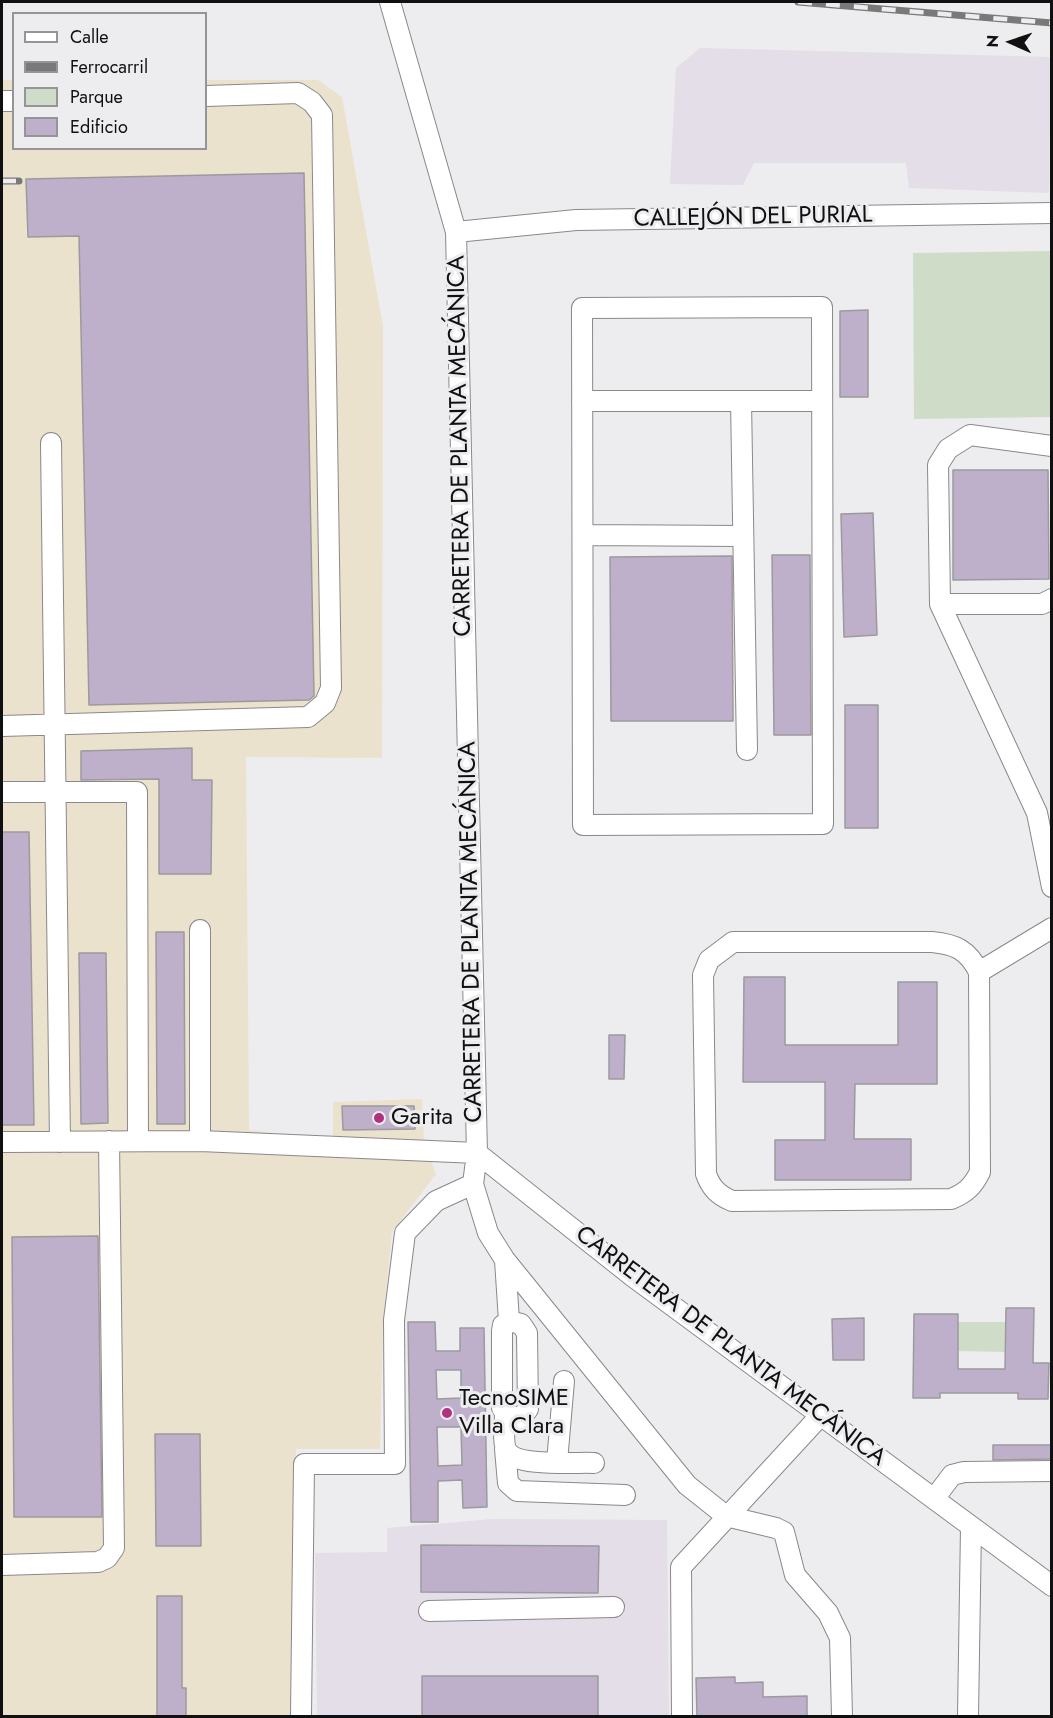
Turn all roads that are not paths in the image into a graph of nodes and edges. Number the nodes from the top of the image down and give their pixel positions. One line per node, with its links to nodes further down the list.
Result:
1 (390, 2): 4 (street, CARRETERA DE PLANTA MECÁNICA)
2 (207, 96): 14 (street)
3 (1052, 213): 4 (street, CALLEJÓN DEL PURIAL)
4 (456, 232): 28 (street, CARRETERA DE PLANTA MECÁNICA)
5 (582, 400): 6 (street); 7 (street); 10 (street)
6 (741, 401): 7 (street); 11 (street)
7 (822, 401): 10 (street)
8 (51, 443): 14 (street)
9 (1052, 446): 13 (street)
10 (583, 535): 11 (street)
11 (743, 536): 16 (street)
12 (1052, 599): 13 (street)
13 (940, 604): 19 (street)
14 (55, 724): 15 (street); 18 (street)
15 (2, 726)
16 (747, 750)
17 (2, 792): 18 (street)
18 (56, 792): 24 (street); 27 (street)
19 (1052, 887)
20 (1052, 928): 22 (street)
21 (200, 930): 25 (street)
22 (979, 972): 22 (street)
23 (109, 1141): 24 (street); 27 (street); 41 (street)
24 (138, 1141): 25 (street)
25 (200, 1141): 28 (street)
26 (2, 1142): 27 (street)
27 (60, 1142)
28 (477, 1153): 29 (street); 32 (street, CARRETERA DE PLANTA MECÁNICA)
29 (473, 1184): 30 (street); 45 (street)
30 (504, 1260): 33 (street); 39 (street)
31 (564, 1381): 34 (street)
32 (821, 1415): 38 (street, CARRETERA DE PLANTA MECÁNICA); 39 (street)
33 (505, 1449): 34 (street); 37 (street)
34 (557, 1462): 35 (street)
35 (594, 1462)
36 (1052, 1471): 38 (street)
37 (625, 1496)
38 (934, 1499): 40 (street, CARRETERA DE PLANTA MECÁNICA)
39 (726, 1516): 46 (street); 47 (street)
40 (970, 1527): 42 (street, CARRETERA DE PLANTA MECÁNICA); 48 (street)
41 (2, 1565)
42 (1052, 1586)
43 (614, 1607): 44 (street)
44 (429, 1611)
45 (301, 1716)
46 (682, 1716)
47 (842, 1716)
48 (968, 1716)

